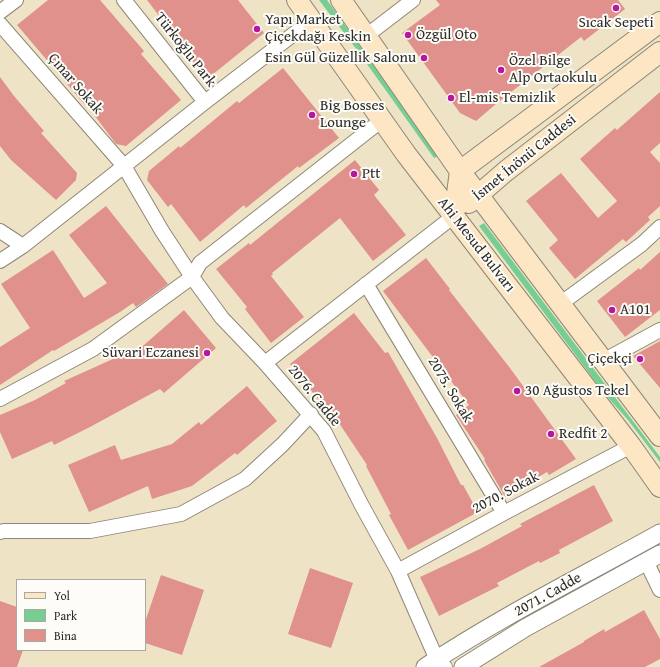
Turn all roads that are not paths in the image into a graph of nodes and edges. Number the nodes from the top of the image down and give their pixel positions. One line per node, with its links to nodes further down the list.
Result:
1 (16, 0): 6 (street)
2 (124, 0): 12 (street, Türkoğlu Park)
3 (298, 0): 7 (main road, Ahi Mesud Bulvarı)
4 (341, 0): 10 (main road, Ahi Mesud Bulvarı)
5 (413, 0): 10 (street)
6 (0, 12)
7 (312, 20): 12 (street); 13 (main road, Ahi Mesud Bulvarı)
8 (660, 22): 15 (main road, İsmet İnönü Caddesi)
9 (0, 24): 14 (street, Çınar Sokak)
10 (366, 36): 15 (main road, Ahi Mesud Bulvarı)
11 (660, 52): 16 (main road, İsmet İnönü Caddesi)
12 (204, 102): 14 (street)
13 (382, 120): 17 (main road, Ahi Mesud Bulvarı); 22 (street)
14 (124, 166): 20 (street); 22 (street, 2076. Cadde)
15 (460, 171): 16 (main road, Ahi Mesud Bulvarı); 17 (main road, İsmet İnönü Caddesi)
16 (479, 195): 17 (main road, İsmet İnönü Caddesi); 24 (main road, Ahi Mesud Bulvarı)
17 (454, 216): 23 (street); 31 (main road, Ahi Mesud Bulvarı)
18 (660, 227): 24 (street)
19 (0, 231): 20 (street)
20 (23, 246): 21 (street)
21 (0, 261)
22 (192, 277): 27 (street, 2076. Cadde); 28 (street)
23 (366, 284): 27 (street); 33 (street, 2075. Sokak)
24 (560, 304): 26 (main road, Ahi Mesud Bulvarı)
25 (660, 330): 26 (street)
26 (604, 361): 30 (main road, Ahi Mesud Bulvarı)
27 (265, 363): 29 (street, 2076. Cadde)
28 (0, 399)
29 (311, 414): 34 (street); 37 (street, 2076. Cadde)
30 (660, 435)
31 (631, 446): 32 (main road, Ahi Mesud Bulvarı); 33 (street, 2070. Sokak)
32 (660, 486)
33 (504, 513): 37 (street, 2070. Sokak)
34 (0, 532)
35 (660, 533): 39 (street, 2071. Cadde)
36 (653, 558): 38 (street); 40 (street, 2071. Cadde)
37 (398, 571): 39 (street, 2076. Cadde)
38 (660, 590)
39 (436, 664)
40 (463, 667)

